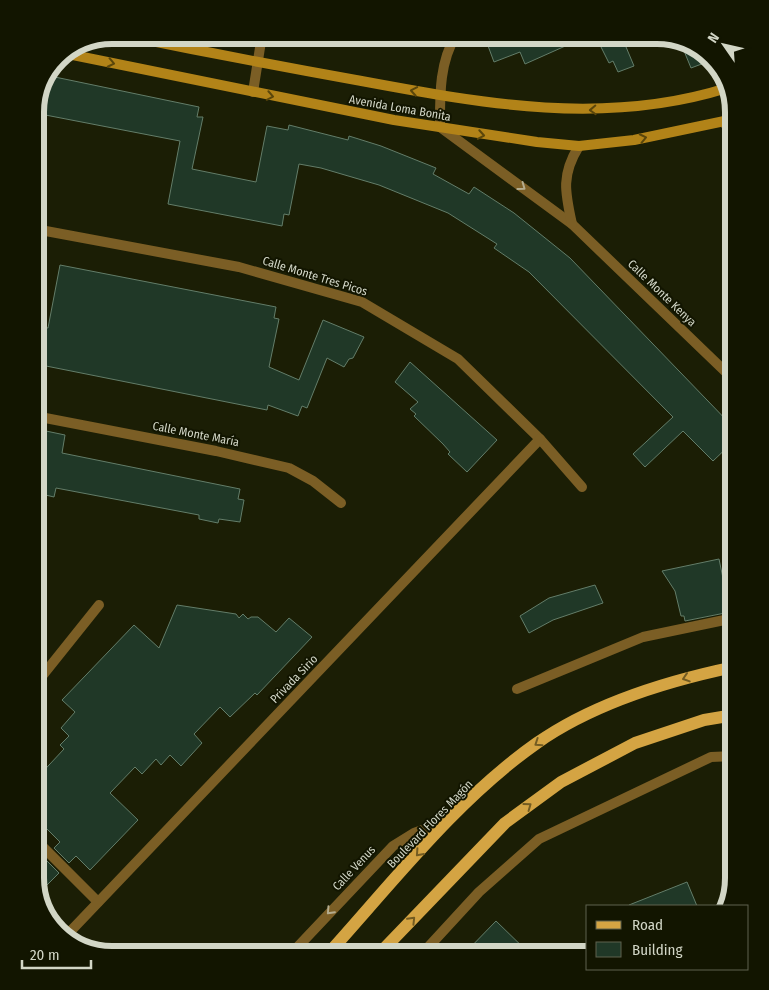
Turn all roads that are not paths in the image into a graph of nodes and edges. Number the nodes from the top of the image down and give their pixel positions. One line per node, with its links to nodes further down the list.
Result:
1 (167, 44): 5 (main road, Avenida Loma Bonita)
2 (261, 44): 5 (street)
3 (452, 44): 8 (street)
4 (75, 54): 7 (main road, Avenida Loma Bonita, one-way to 7)
5 (258, 62): 7 (street); 8 (main road, Avenida Loma Bonita, one-way to 5)
6 (722, 89): 8 (main road, Avenida Loma Bonita, one-way to 8)
7 (253, 92): 10 (main road, Avenida Loma Bonita, one-way to 10)
8 (440, 96): 10 (street)
9 (723, 122): 11 (main road, Avenida Loma Bonita, one-way to 9)
10 (440, 128): 11 (main road, Avenida Loma Bonita, one-way to 11); 12 (street, Calle Monte Kenya, one-way to 12)
11 (579, 146): 12 (street)
12 (572, 224): 14 (street, Calle Monte Kenya)
13 (44, 231): 16 (street, Calle Monte Tres Picos)
14 (725, 371)
15 (44, 418): 18 (street, Calle Monte María)
16 (540, 439): 17 (street, Calle Monte Tres Picos); 28 (street, Privada Sirio)
17 (582, 488)
18 (341, 503)
19 (99, 605): 22 (street)
20 (725, 620): 23 (street)
21 (725, 669): 26 (main road, Boulevard Flores Magón, one-way to 26)
22 (44, 673)
23 (517, 689)
24 (725, 716): 32 (main road, one-way to 24)
25 (725, 756): 33 (street)
26 (450, 819): 30 (street, Calle Venus, one-way to 30); 31 (main road, Boulevard Flores Magón, one-way to 31)
27 (44, 848): 28 (street)
28 (98, 902): 29 (street, Privada Sirio)
29 (70, 932)
30 (299, 946)
31 (335, 946)
32 (387, 946)
33 (429, 946)

